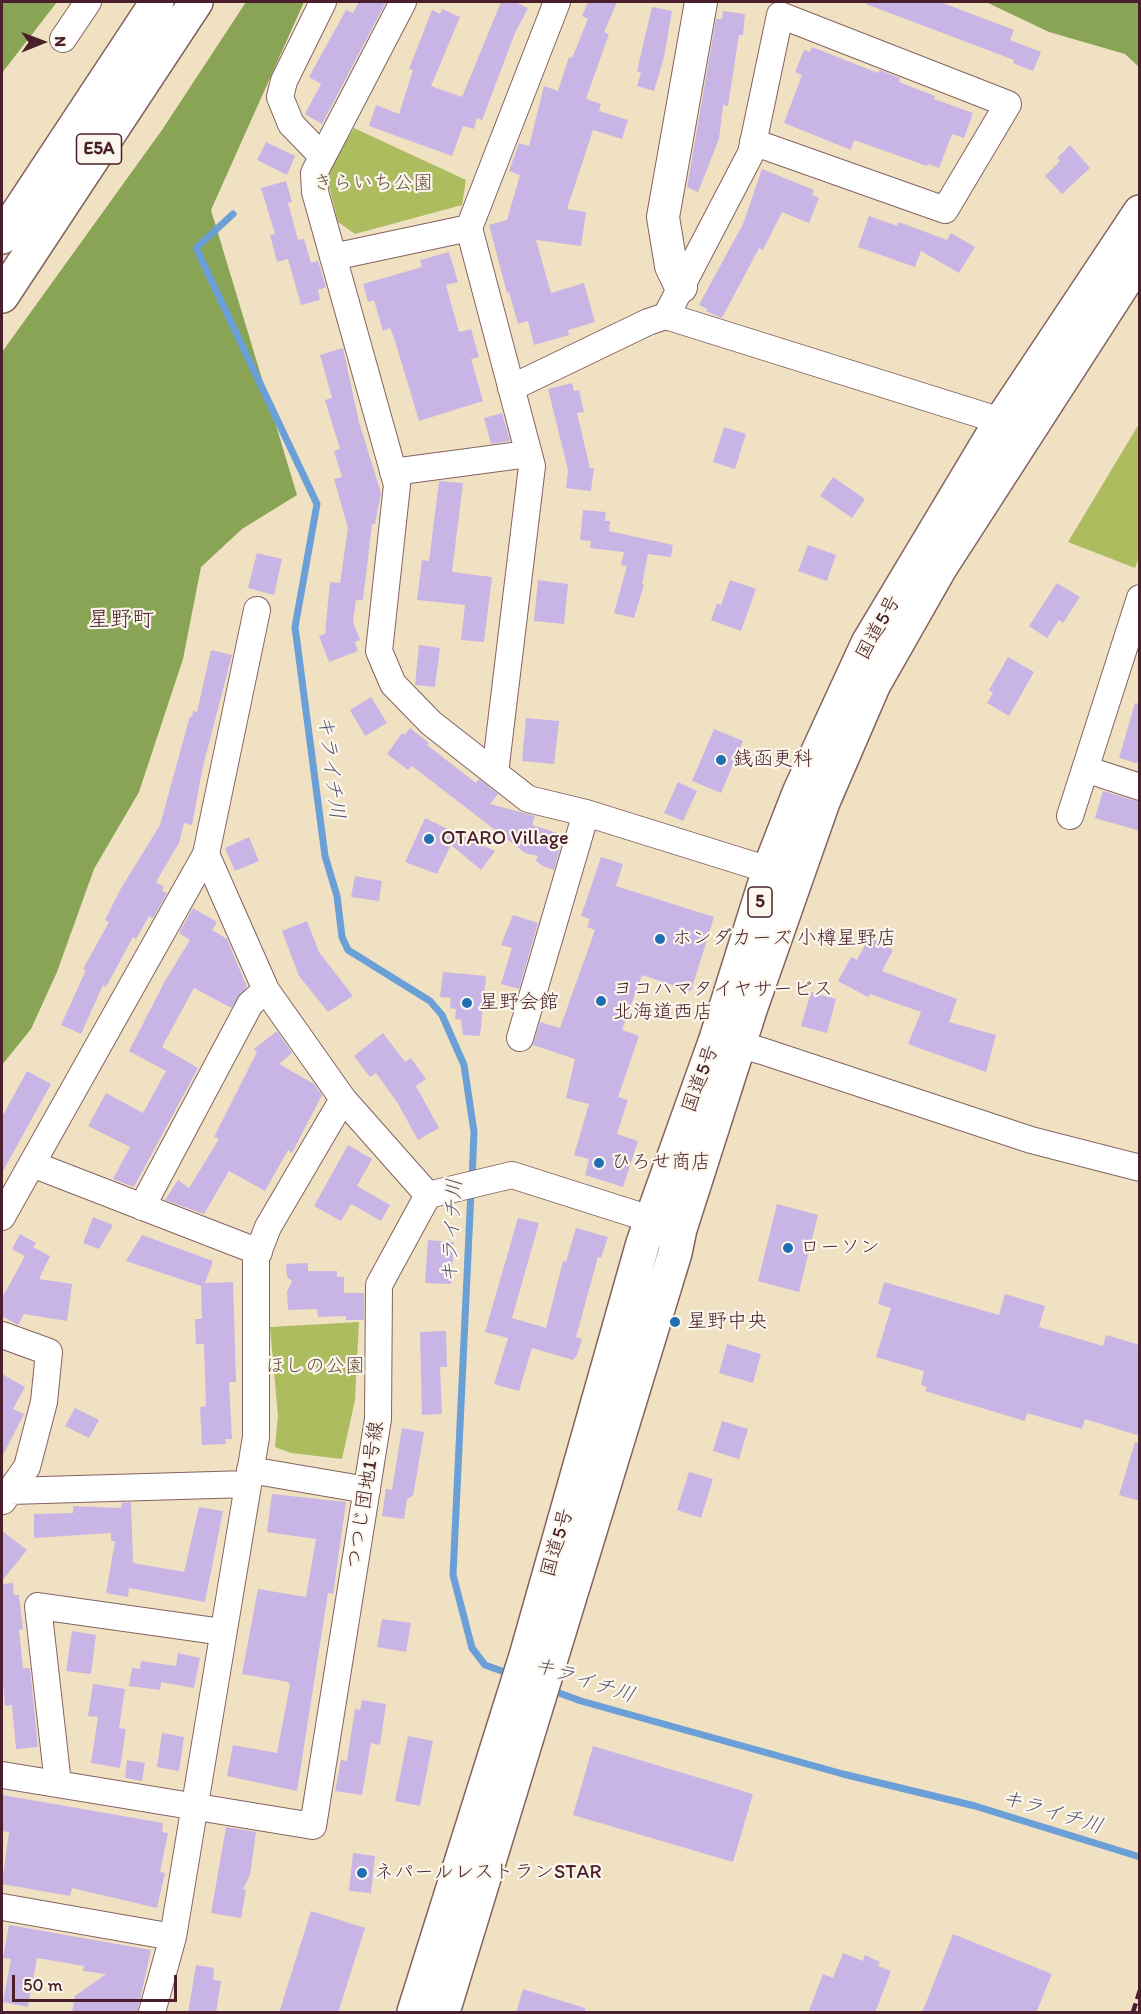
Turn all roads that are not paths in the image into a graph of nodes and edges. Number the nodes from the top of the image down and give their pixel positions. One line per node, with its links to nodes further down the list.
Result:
1 (88, 2): 8 (street)
2 (157, 2): 13 (highway, E5A)
3 (196, 2): 17 (highway, E5A)
4 (323, 2): 10 (street)
5 (403, 2): 10 (street)
6 (557, 2): 12 (street)
7 (701, 2): 16 (street)
8 (63, 39)
9 (753, 142): 9 (street); 16 (street)
10 (322, 156): 14 (street)
11 (1140, 212): 20 (highway, 国道5号 / 5)
12 (469, 228): 14 (street); 19 (street)
13 (2, 237)
14 (333, 257): 22 (street)
15 (1140, 258): 35 (highway, 国道5号 / 5)
16 (681, 287): 18 (street)
17 (2, 296)
18 (666, 316): 19 (street); 20 (street)
19 (511, 388): 21 (street)
20 (1001, 422): 32 (highway, 国道5号 / 5)
21 (528, 454): 22 (street); 27 (street)
22 (393, 472): 27 (street)
23 (1140, 598): 25 (street)
24 (257, 610): 31 (street)
25 (1130, 662): 26 (street)
26 (1085, 769): 28 (street); 30 (street)
27 (495, 773): 29 (street)
28 (1140, 787)
29 (586, 813): 32 (street); 34 (street)
30 (1070, 816)
31 (206, 854): 33 (street); 37 (street)
32 (769, 870): 35 (highway, 国道5号 / 5)
33 (266, 990): 36 (street); 40 (street)
34 (520, 1038)
35 (728, 1042): 38 (street); 42 (highway, 国道5号 / 5)
36 (343, 1099): 39 (street); 43 (street)
37 (32, 1164): 40 (street); 41 (street)
38 (1140, 1168)
39 (439, 1192): 42 (street); 46 (street, つつじ団地1号線)
40 (142, 1207): 43 (street)
41 (2, 1217)
42 (666, 1223): 49 (highway, 国道5号 / 5)
43 (259, 1251): 45 (street)
44 (2, 1335): 47 (street)
45 (249, 1477): 46 (street); 47 (street); 48 (street)
46 (367, 1490): 52 (street, つつじ団地1号線)
47 (6, 1497)
48 (223, 1632): 51 (street); 52 (street)
49 (526, 1696): 56 (highway, 国道5号 / 5); 57 (highway, 国道5号 / 5)
50 (2, 1775): 51 (street)
51 (58, 1784): 52 (street)
52 (195, 1805): 54 (street)
53 (2, 1906): 54 (street)
54 (173, 1937): 55 (street)
55 (152, 2013)
56 (414, 2013)
57 (443, 2013)

